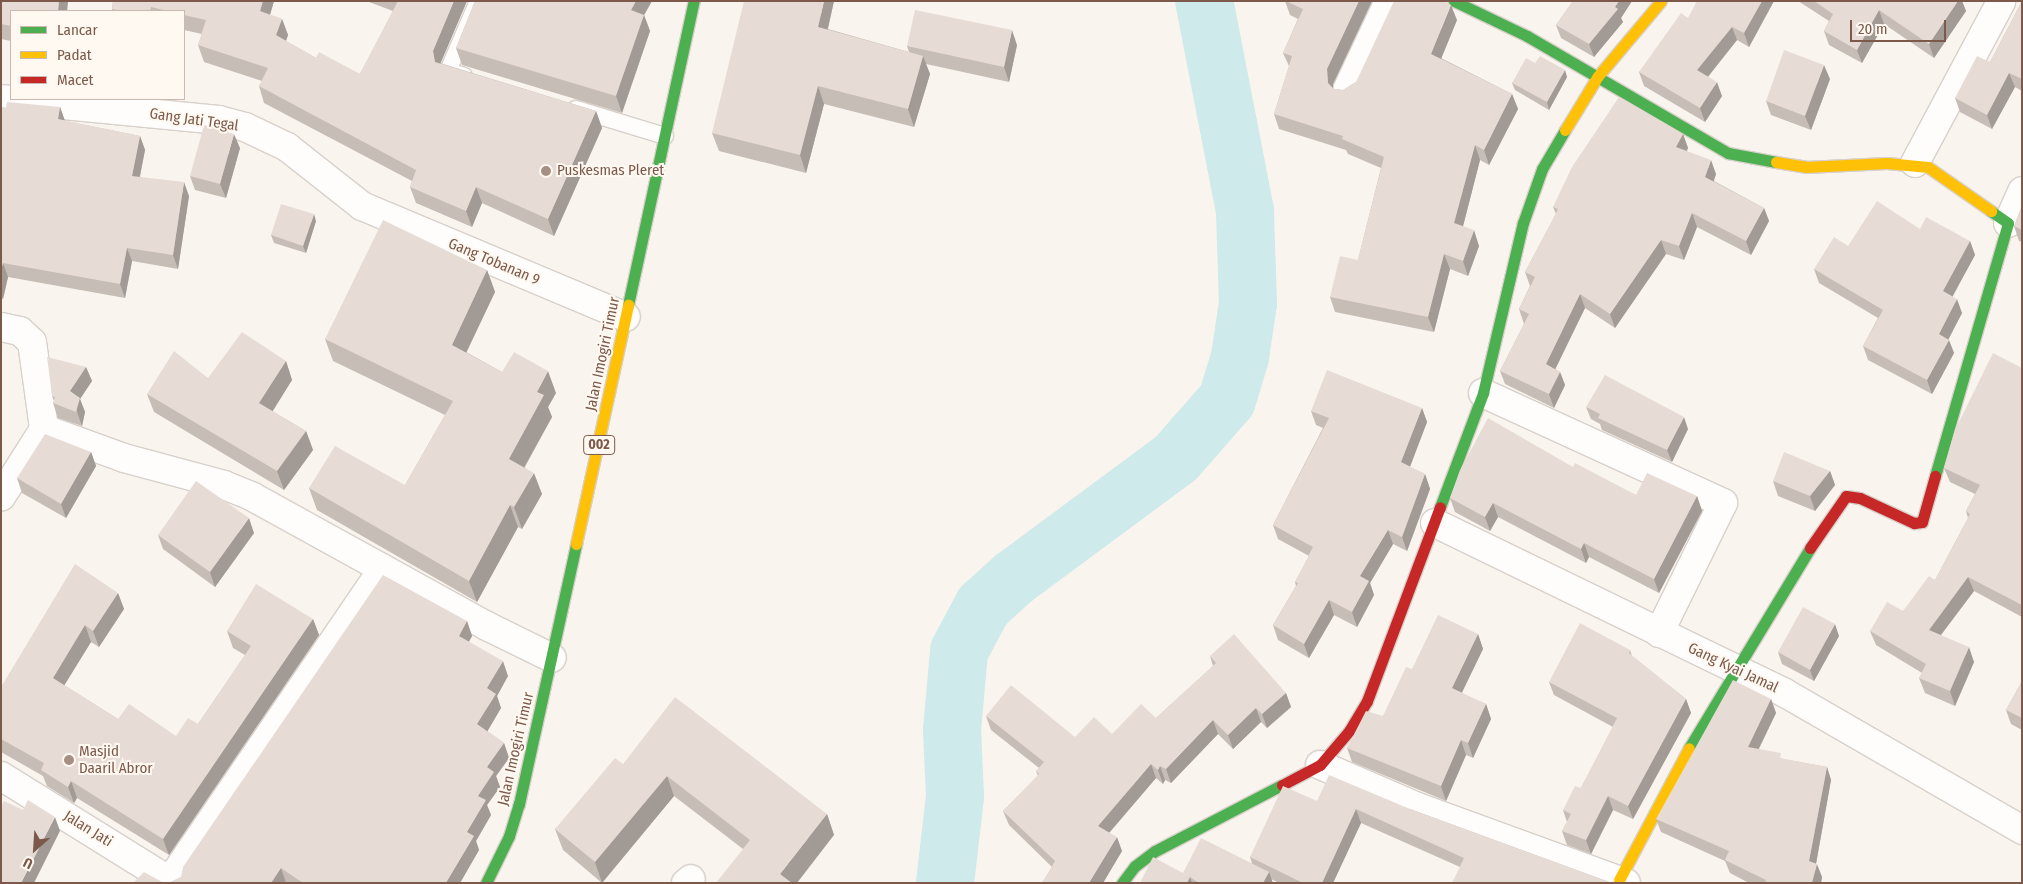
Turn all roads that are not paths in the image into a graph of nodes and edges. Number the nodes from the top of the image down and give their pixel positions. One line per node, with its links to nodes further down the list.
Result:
1 (478, 1): 9 (lane)
2 (694, 1): 13 (street, Jalan Imogiri Timur / 002)
3 (1389, 1): 10 (street)
4 (1454, 1): 8 (street)
5 (1661, 1): 8 (street)
6 (2001, 1): 7 (street); 14 (street)
7 (2022, 14)
8 (1598, 76): 14 (street); 20 (street)
9 (476, 79)
10 (1347, 90)
11 (11, 100): 16 (street, Gang Jati Tegal)
12 (561, 105): 13 (lane)
13 (665, 136): 18 (street, Jalan Imogiri Timur / 002)
14 (1915, 163): 17 (street)
15 (2022, 191): 17 (street)
16 (362, 206): 18 (street, Gang Tobanan 9)
17 (2008, 223): 27 (street)
18 (626, 317): 26 (street, Jalan Imogiri Timur / 002)
19 (1, 326): 21 (street)
20 (1483, 392): 23 (street); 25 (street)
21 (44, 428): 22 (street); 24 (street)
22 (1, 497)
23 (1436, 523): 25 (street, Gang Kyai Jamal); 28 (street)
24 (383, 569): 26 (street); 31 (street)
25 (1659, 633): 27 (street, Gang Kyai Jamal)
26 (552, 658): 33 (street, Jalan Imogiri Timur / 002)
27 (1734, 670): 30 (street, Gang Kyai Jamal); 32 (street)
28 (1320, 765): 32 (street); 34 (street)
29 (1, 776): 31 (street, Jalan Jati)
30 (2022, 830)
31 (157, 878)
32 (1622, 882)
33 (486, 883)
34 (1122, 883)

